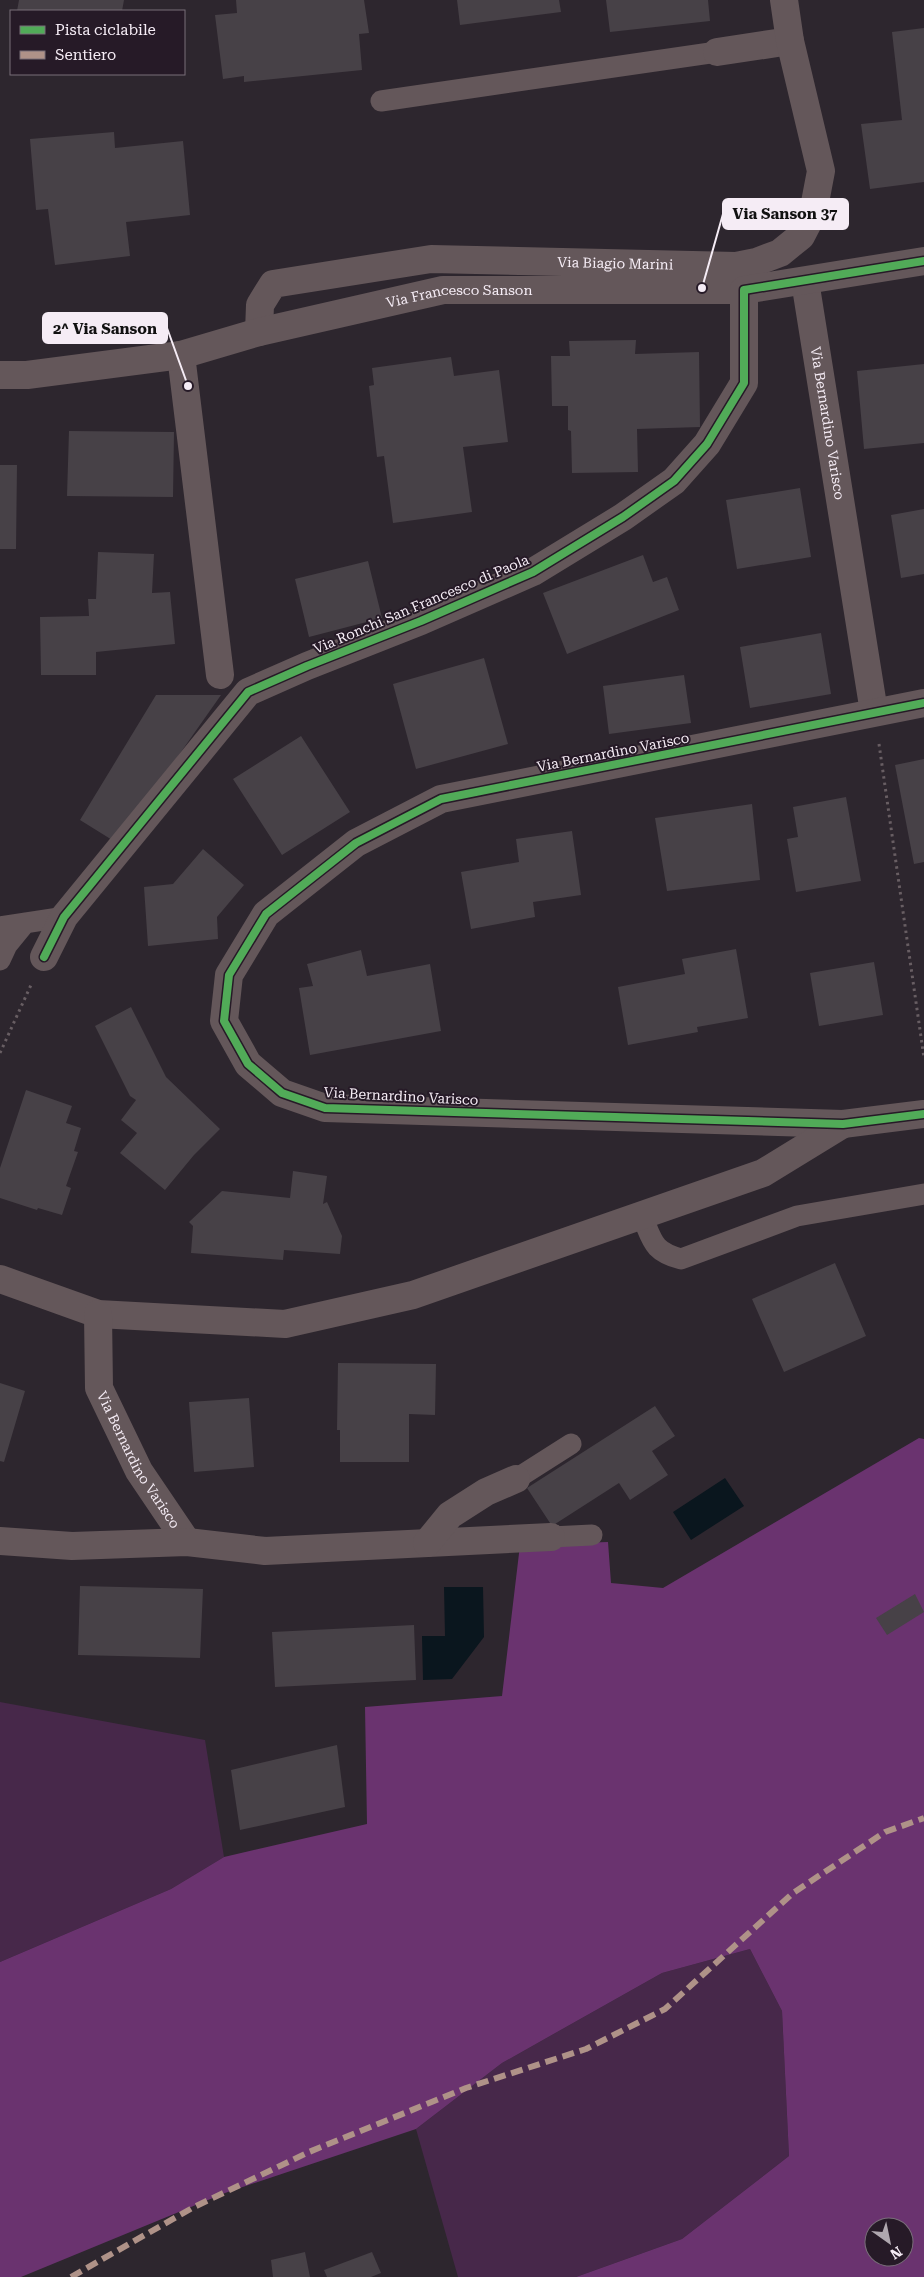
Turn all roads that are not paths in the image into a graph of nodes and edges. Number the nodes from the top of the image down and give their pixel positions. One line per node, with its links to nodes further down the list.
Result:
1 (784, 0): 2 (street, Via Biagio Marini)
2 (790, 41): 3 (street); 8 (street, Via Biagio Marini)
3 (717, 52): 4 (lane)
4 (381, 101)
5 (924, 261): 6 (street)
6 (805, 281): 7 (street); 13 (street, Via Bernardino Varisco)
7 (744, 290): 8 (street, Via Francesco Sanson); 14 (street, Via Ronchi San Francesco di Paola)
8 (259, 332): 9 (street, Via Francesco Sanson)
9 (181, 355): 10 (street, Via Francesco Sanson); 11 (street)
10 (0, 375)
11 (220, 675)
12 (924, 703): 13 (street, Via Bernardino Varisco)
13 (874, 712): 20 (street, Via Bernardino Varisco)
14 (64, 917): 15 (lane); 17 (street, Via Ronchi San Francesco di Paola)
15 (25, 923): 16 (lane); 18 (lane)
16 (0, 927)
17 (44, 958)
18 (0, 960)
19 (924, 1114): 20 (street, Via Bernardino Varisco)
20 (843, 1124): 22 (street, Via Bernardino Varisco)
21 (924, 1194): 22 (lane)
22 (642, 1216): 24 (street, Via Bernardino Varisco)
23 (0, 1280): 24 (street, Via Bernardino Varisco)
24 (98, 1314): 30 (street, Via Bernardino Varisco)
25 (571, 1444): 26 (lane)
26 (516, 1479): 31 (street)
27 (592, 1535): 28 (lane)
28 (551, 1537): 31 (street, Via Bernardino Varisco)
29 (0, 1540): 30 (street, Via Bernardino Varisco)
30 (187, 1542): 31 (street, Via Bernardino Varisco)
31 (427, 1543)

